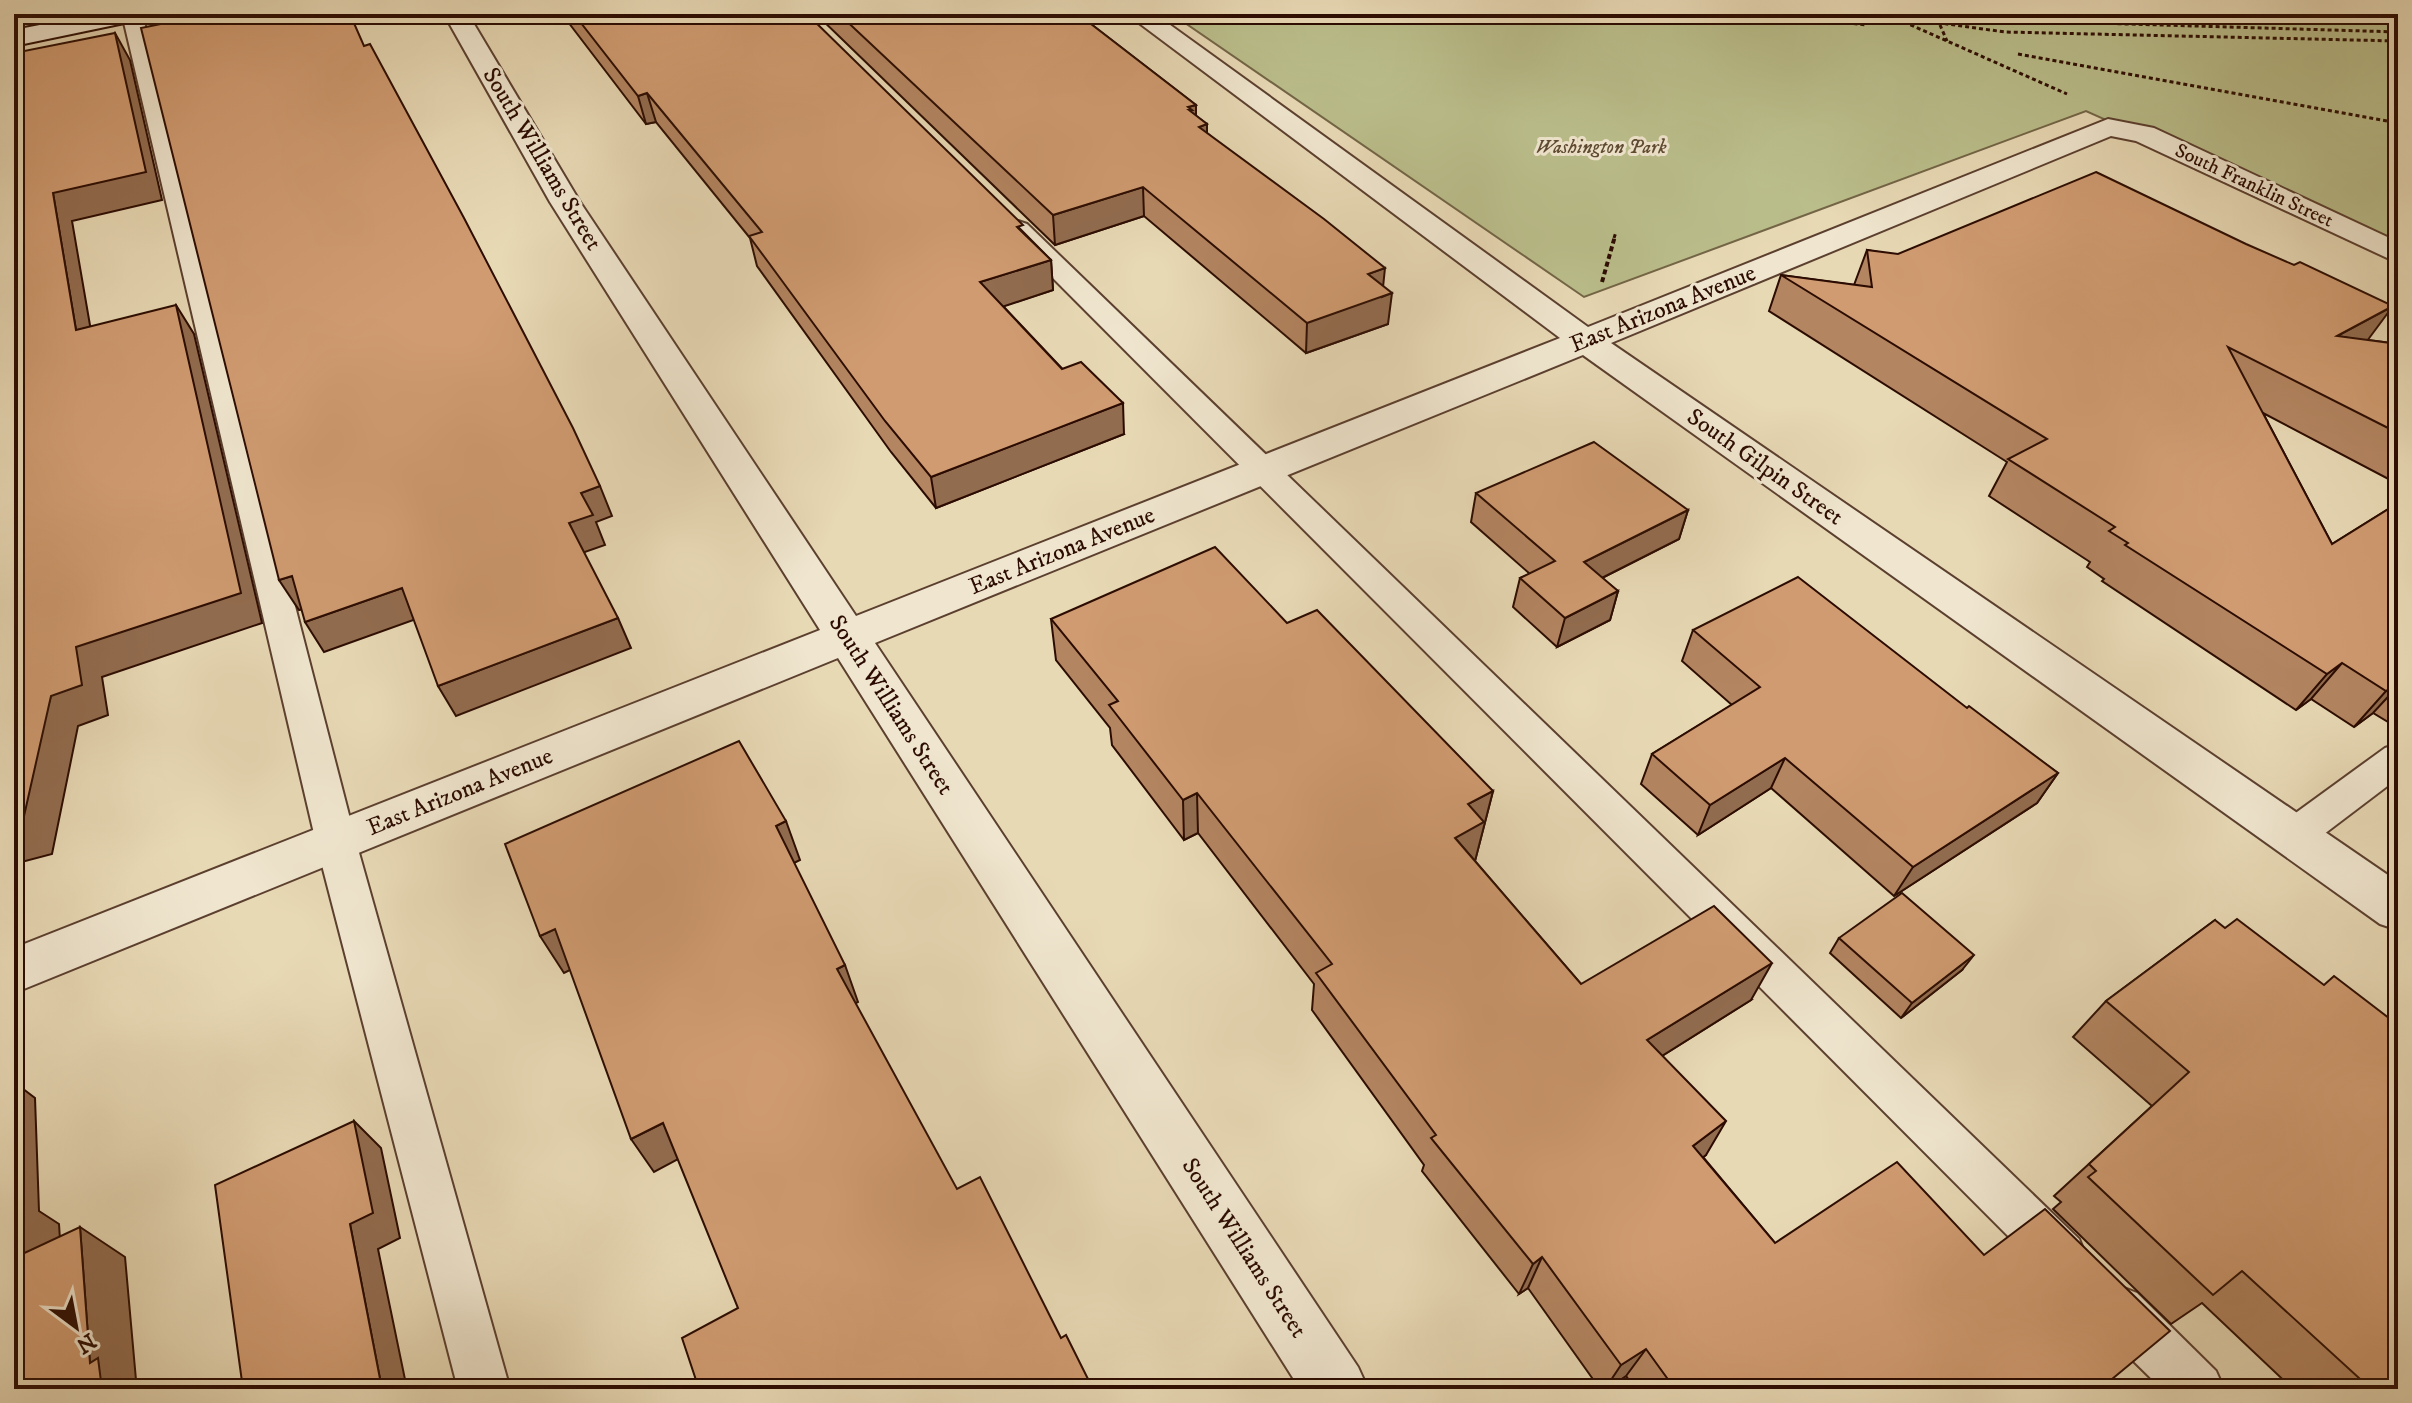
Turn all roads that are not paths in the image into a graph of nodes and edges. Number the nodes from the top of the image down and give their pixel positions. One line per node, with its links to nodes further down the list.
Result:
1 (133, 14): 4 (street); 13 (lane)
2 (456, 14): 10 (street, South Williams Street)
3 (1139, 14): 8 (street, South Gilpin Street)
4 (14, 38)
5 (2108, 127): 7 (street, South Franklin Street); 8 (street, East Arizona Avenue)
6 (992, 203): 9 (lane)
7 (2398, 254)
8 (1584, 340): 9 (street, East Arizona Avenue); 12 (street, South Gilpin Street)
9 (1262, 471): 10 (street, East Arizona Avenue); 18 (lane)
10 (847, 637): 13 (street, East Arizona Avenue); 17 (street, South Williams Street)
11 (2398, 758): 12 (lane)
12 (2293, 836): 14 (street, South Gilpin Street)
13 (336, 842): 15 (street, East Arizona Avenue); 16 (lane)
14 (2398, 909)
15 (14, 971)
16 (484, 1389)
17 (1336, 1389)
18 (2198, 1389)

